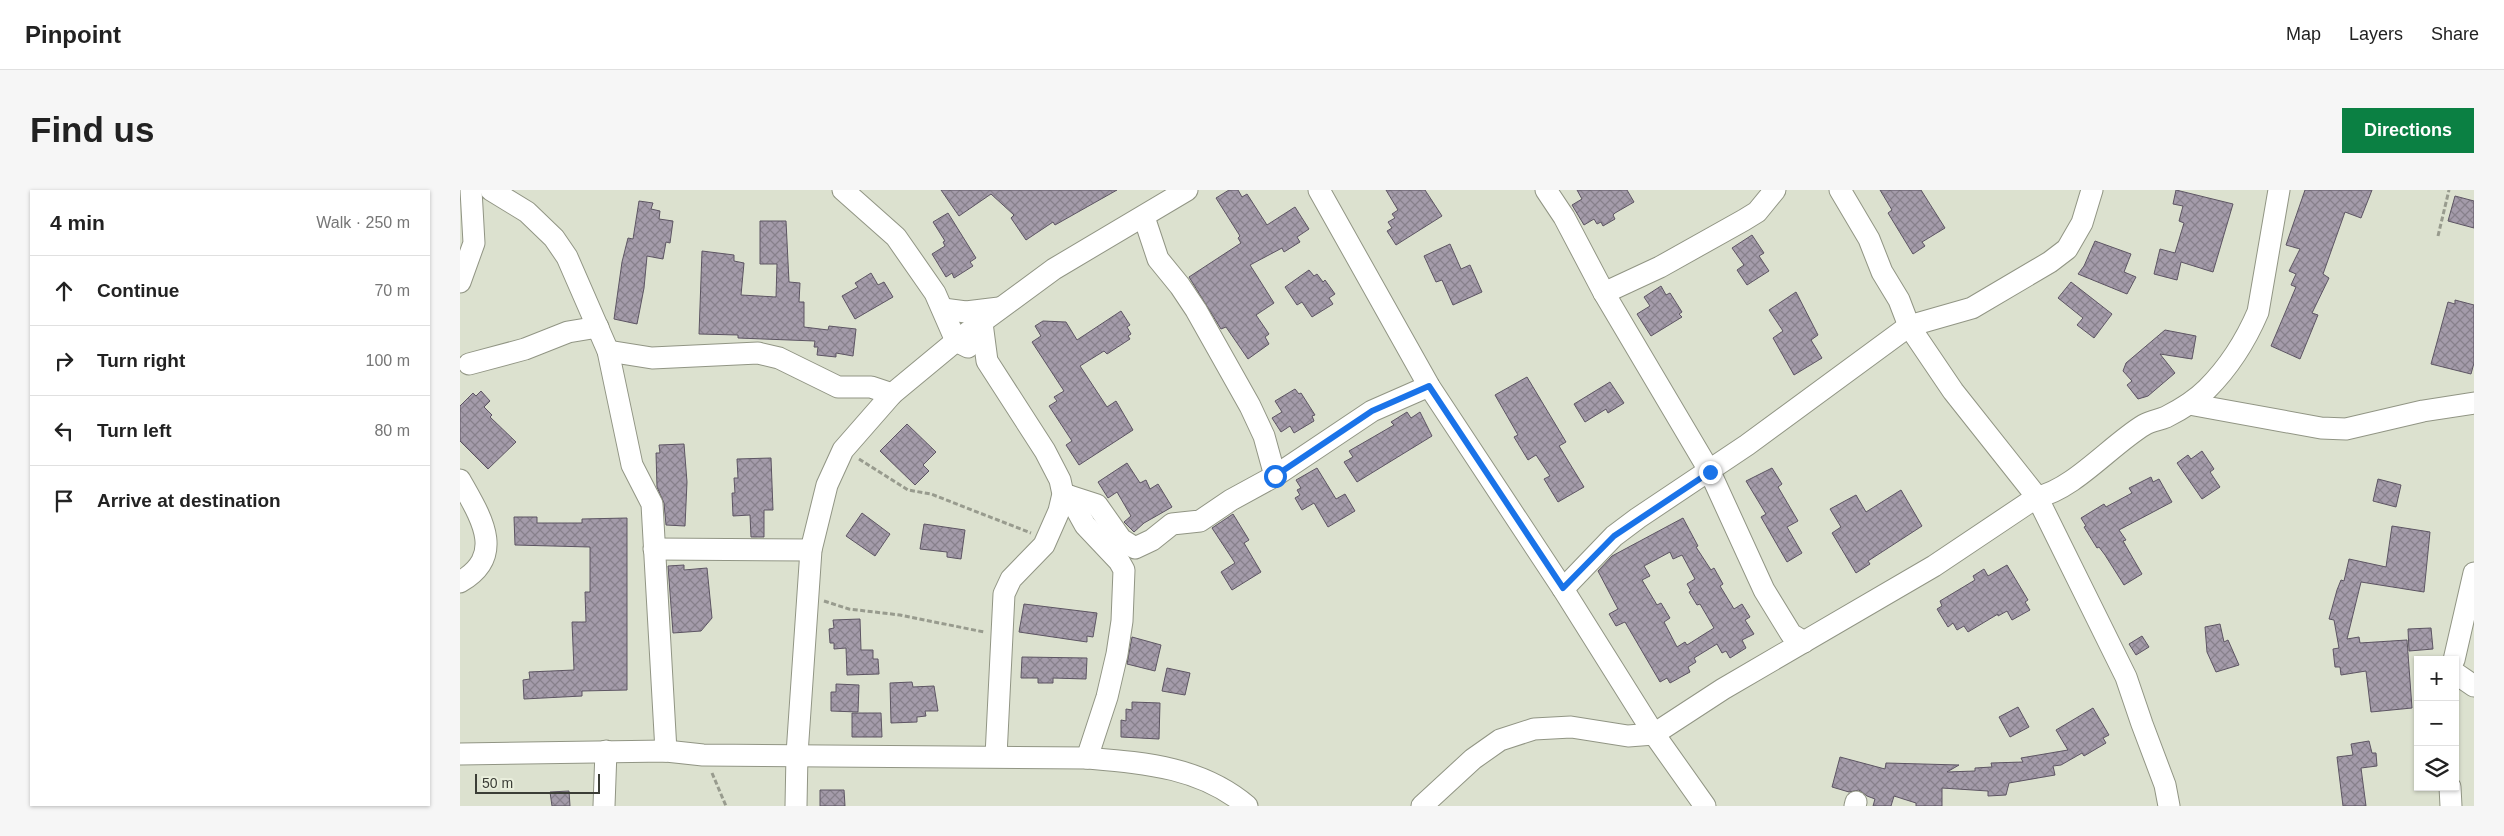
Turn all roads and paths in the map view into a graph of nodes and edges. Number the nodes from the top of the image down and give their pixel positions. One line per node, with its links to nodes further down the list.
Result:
1 (471, 190): 16 (street)
2 (491, 190): 13 (street)
3 (521, 190): 13 (street)
4 (843, 190): 19 (street)
5 (1187, 190): 14 (street)
6 (1319, 190): 27 (street)
7 (1546, 190): 17 (street)
8 (1775, 190): 17 (street)
9 (1840, 190): 21 (street)
10 (2092, 190): 21 (street)
11 (2279, 190): 30 (street)
12 (2449, 190): 15 (path)
13 (527, 212): 22 (street)
14 (1144, 217): 18 (street); 33 (street)
15 (2438, 236)
16 (460, 282)
17 (1604, 292): 32 (street)
18 (999, 308): 19 (street); 20 (street)
19 (943, 309): 23 (street)
20 (982, 323): 23 (street); 25 (street)
21 (1909, 326): 32 (street); 36 (street)
22 (598, 327): 24 (street); 26 (street)
23 (956, 341): 25 (street); 28 (street)
24 (608, 351): 28 (street); 38 (street)
25 (988, 362): 35 (street)
26 (469, 364)
27 (1429, 386): 33 (street); 42 (street)
28 (892, 394): 31 (street)
29 (2474, 403): 30 (street)
30 (2189, 404): 36 (street)
31 (843, 450): 37 (path); 39 (street)
32 (1710, 472): 42 (street); 45 (street)
33 (1275, 476): 35 (street)
34 (460, 480): 41 (street)
35 (1066, 494): 37 (street); 56 (street)
36 (2037, 497): 45 (street); 64 (street)
37 (1051, 531): 44 (street)
38 (654, 548): 39 (street); 51 (street)
39 (811, 550): 43 (street)
40 (2474, 573): 46 (street)
41 (460, 582)
42 (1563, 588): 49 (street)
43 (807, 590): 44 (path); 53 (street)
44 (1001, 635): 55 (street)
45 (1804, 642): 49 (street)
46 (2455, 656)
47 (2459, 676): 48 (street)
48 (2474, 686)
49 (1654, 734): 62 (street); 63 (street)
50 (606, 751): 51 (street); 52 (street); 58 (street)
51 (666, 752): 54 (street)
52 (460, 754)
53 (797, 754): 54 (street); 55 (street); 60 (street)
54 (703, 755): 59 (path)
55 (996, 756): 56 (street)
56 (1087, 758): 61 (street)
57 (2450, 791): 65 (street)
58 (604, 806)
59 (726, 806)
60 (796, 806)
61 (1247, 806)
62 (1422, 806)
63 (1705, 806)
64 (2169, 806)
65 (2451, 806)

